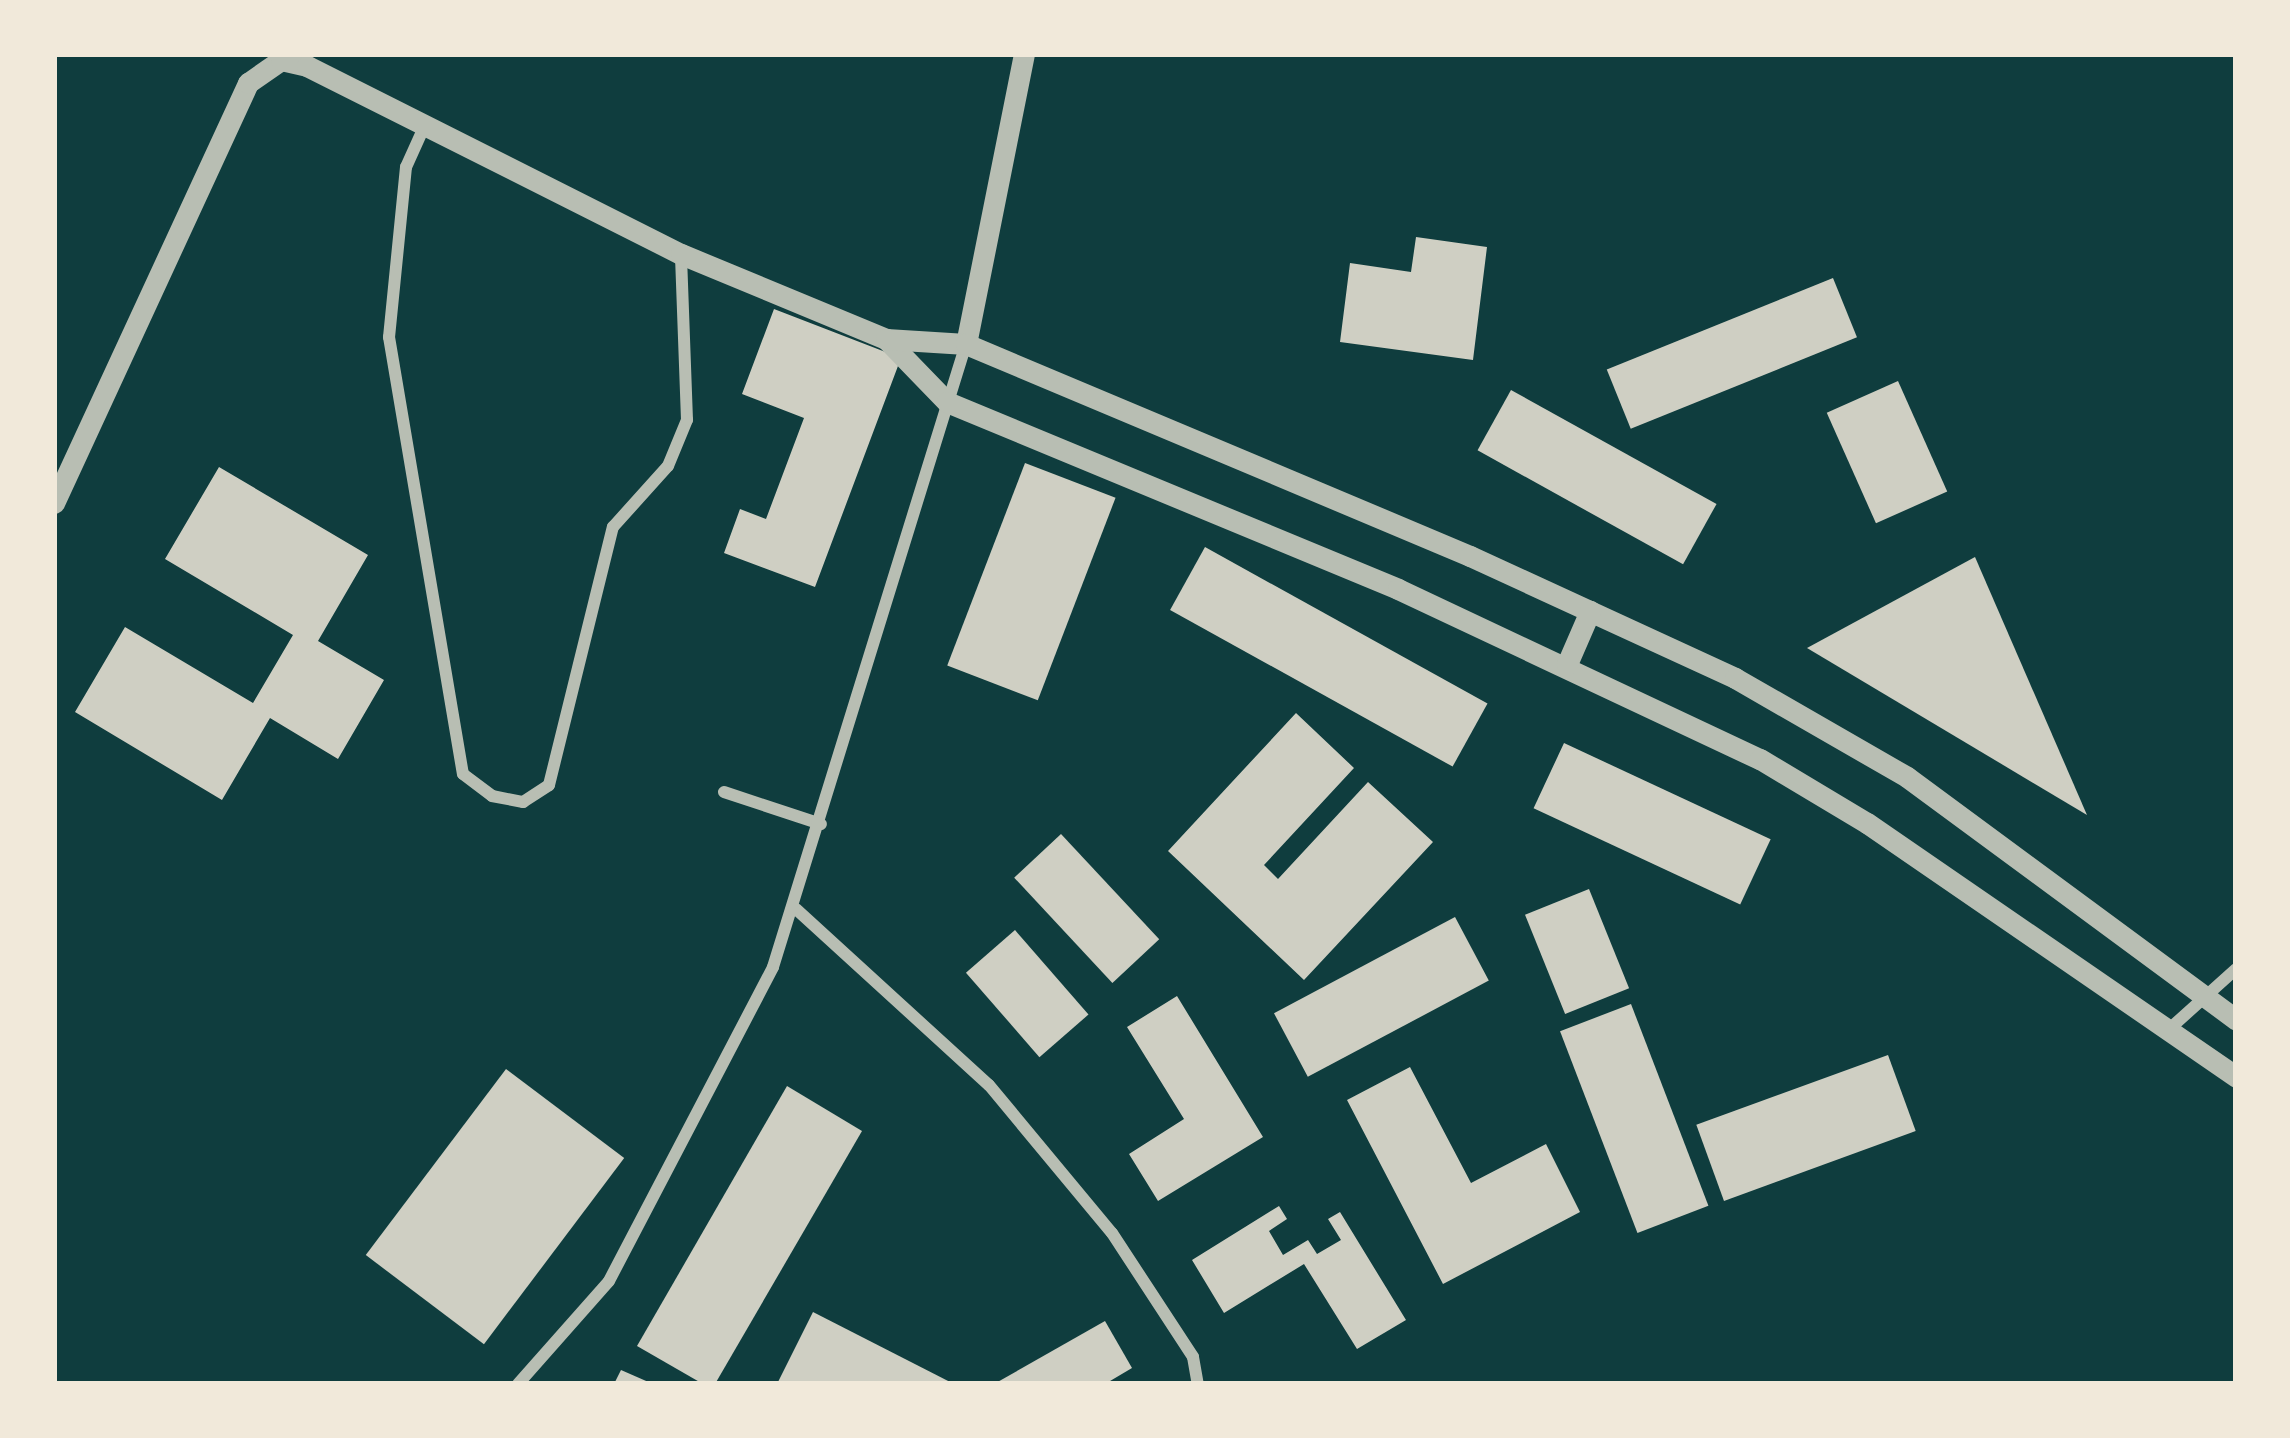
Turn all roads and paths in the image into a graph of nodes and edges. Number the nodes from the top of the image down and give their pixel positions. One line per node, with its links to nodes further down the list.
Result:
1 (1024, 54): 5 (street)
2 (425, 125): 3 (street); 3 (street); 7 (street)
3 (681, 254): 4 (street)
4 (886, 338): 5 (street); 6 (street)
5 (966, 344): 6 (street); 8 (street)
6 (947, 402): 9 (street); 11 (street)
7 (57, 493)
8 (1590, 611): 9 (street); 14 (street)
9 (1567, 664): 16 (street)
10 (724, 792): 11 (street)
11 (821, 824): 12 (street)
12 (796, 909): 18 (street); 19 (street)
13 (2236, 969): 14 (street)
14 (2200, 996): 15 (street); 16 (street)
15 (2236, 1020)
16 (2165, 1033): 17 (street)
17 (2236, 1077)
18 (518, 1384)
19 (1198, 1384)

